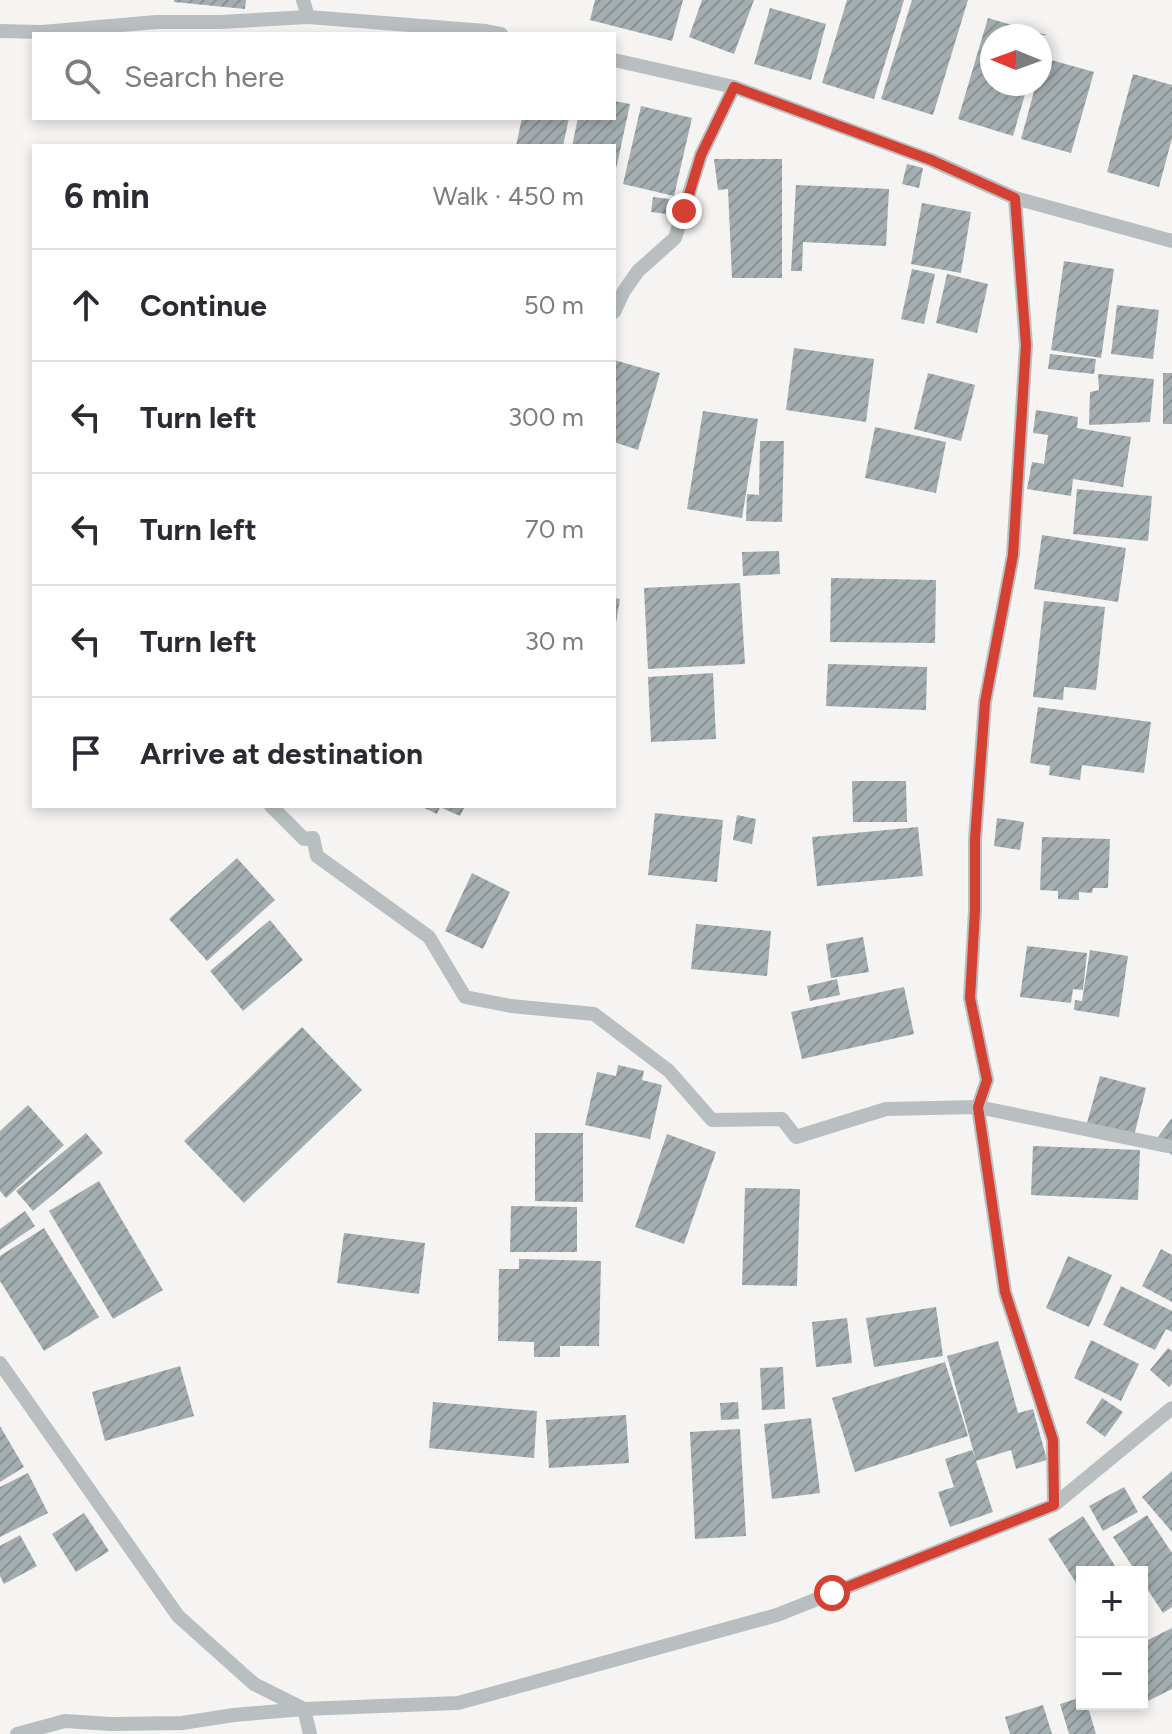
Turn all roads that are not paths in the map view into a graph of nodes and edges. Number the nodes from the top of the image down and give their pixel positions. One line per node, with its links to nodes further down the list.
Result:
1 (303, 0): 2 (street)
2 (308, 17): 3 (street); 4 (street)
3 (0, 31)
4 (489, 32)
5 (616, 60): 6 (street)
6 (734, 87): 7 (street); 9 (street)
7 (1015, 198): 8 (street); 11 (street)
8 (1172, 241)
9 (616, 308)
10 (273, 808): 11 (street)
11 (978, 1107): 12 (street); 15 (street)
12 (1167, 1146)
13 (0, 1363): 16 (street)
14 (1171, 1412): 15 (street)
15 (1054, 1505): 16 (street)
16 (304, 1709): 17 (street); 18 (street)
17 (17, 1734)
18 (310, 1734)

